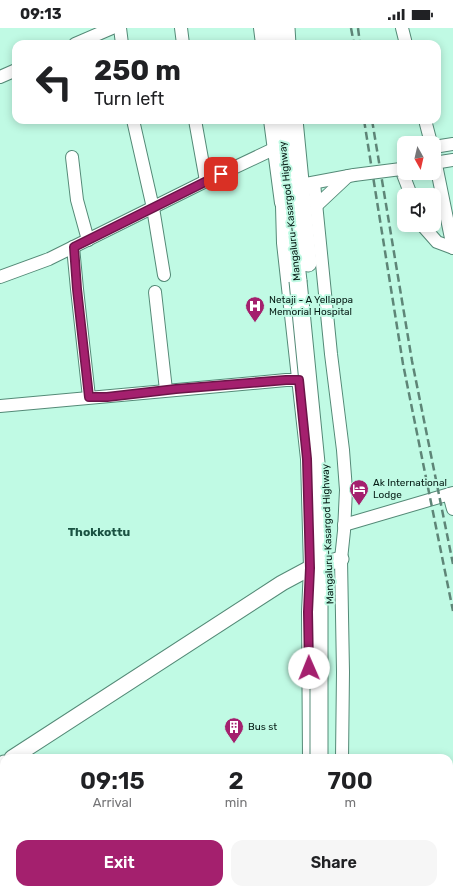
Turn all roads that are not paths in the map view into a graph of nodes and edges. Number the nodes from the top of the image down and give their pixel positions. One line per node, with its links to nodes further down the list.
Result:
1 (112, 28): 8 (street)
2 (120, 28): 9 (street)
3 (181, 28): 10 (street)
4 (260, 28): 11 (street)
5 (271, 28): 12 (highway)
6 (286, 28): 13 (highway)
7 (402, 28): 14 (street)
8 (84, 40)
9 (122, 40)
10 (182, 40)
11 (262, 40)
12 (272, 40)
13 (287, 40)
14 (405, 40)
15 (12, 72): 16 (street)
16 (0, 77)
17 (134, 124): 37 (street)
18 (195, 124): 33 (street)
19 (271, 124): 26 (street)
20 (280, 124): 26 (highway, Mangaluru-Kasargod Highway)
21 (294, 124): 34 (highway, Mangaluru-Kasargod Highway)
22 (426, 124): 23 (street)
23 (429, 136)
24 (453, 144): 25 (street)
25 (441, 146)
26 (278, 147): 33 (street); 34 (highway, Mangaluru-Kasargod Highway); 35 (street)
27 (72, 156): 39 (street)
28 (441, 160): 29 (street)
29 (453, 160)
30 (397, 170): 31 (street, bridge)
31 (351, 176): 34 (street); 36 (street)
32 (439, 180): 41 (street)
33 (206, 181): 37 (street)
34 (301, 186): 35 (street); 36 (street); 44 (highway, Mangaluru-Kasargod Highway)
35 (282, 206): 46 (street)
36 (316, 206): 52 (street)
37 (153, 208): 39 (street); 42 (street)
38 (428, 232): 41 (street)
39 (88, 240): 40 (street)
40 (74, 247): 43 (street); 48 (street)
41 (453, 248)
42 (164, 276)
43 (0, 278)
44 (304, 281): 57 (highway, Mangaluru-Kasargod Highway, bridge); 58 (highway, Mangaluru-Kasargod Highway)
45 (155, 292): 47 (street)
46 (299, 380): 47 (street); 54 (street)
47 (166, 390): 48 (street)
48 (89, 397): 49 (street)
49 (0, 406)
50 (451, 494): 51 (street); 52 (street)
51 (453, 509)
52 (344, 525): 53 (street)
53 (341, 559): 54 (main road); 59 (street)
54 (310, 568): 55 (main road); 56 (street)
55 (18, 754)
56 (309, 754)
57 (320, 754)
58 (329, 754)
59 (342, 754)

